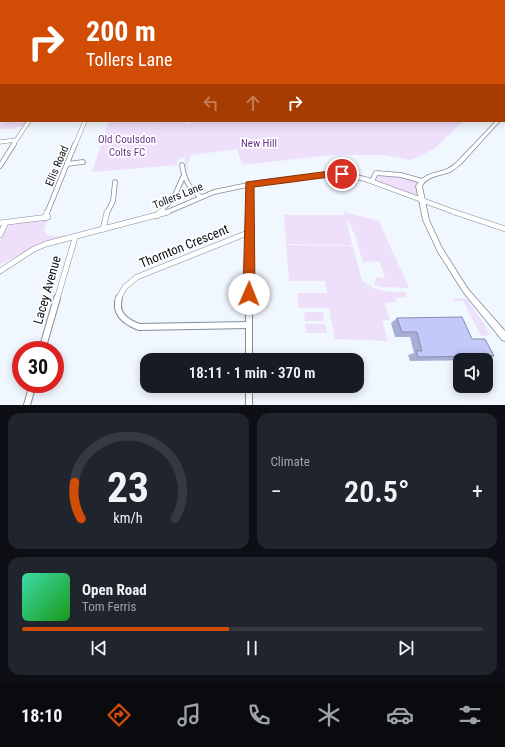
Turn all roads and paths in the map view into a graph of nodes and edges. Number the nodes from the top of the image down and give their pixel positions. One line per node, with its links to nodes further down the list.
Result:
1 (28, 122): 4 (street)
2 (85, 122): 7 (street, Ellis Road)
3 (497, 122): 11 (street)
4 (16, 140): 5 (street); 9 (street)
5 (0, 142)
6 (83, 162): 7 (street)
7 (68, 164): 18 (street, Ellis Road)
8 (182, 165): 10 (street)
9 (0, 166)
10 (183, 177): 15 (street); 17 (street)
11 (422, 181): 13 (street); 16 (street)
12 (115, 182): 20 (street)
13 (372, 182): 14 (street, Tollers Lane); 16 (street, Tollers Lane)
14 (250, 184): 15 (street, Tollers Lane); 22 (street)
15 (201, 197): 17 (street, Tollers Lane)
16 (421, 201): 21 (street, Tollers Lane); 27 (street)
17 (157, 216): 20 (street, Tollers Lane)
18 (6, 222): 19 (street); 23 (street)
19 (0, 223)
20 (103, 229): 24 (street, Tollers Lane)
21 (505, 229)
22 (250, 232): 26 (street); 26 (street, Thornton Crescent)
23 (0, 235)
24 (75, 238): 25 (street, Tollers Lane); 28 (street, Lacey Avenue)
25 (0, 270)
26 (249, 325): 29 (street)
27 (505, 337)
28 (45, 341)
29 (249, 353)
30 (30, 393): 32 (street)
31 (249, 393): 33 (street)
32 (27, 405)
33 (249, 405)

